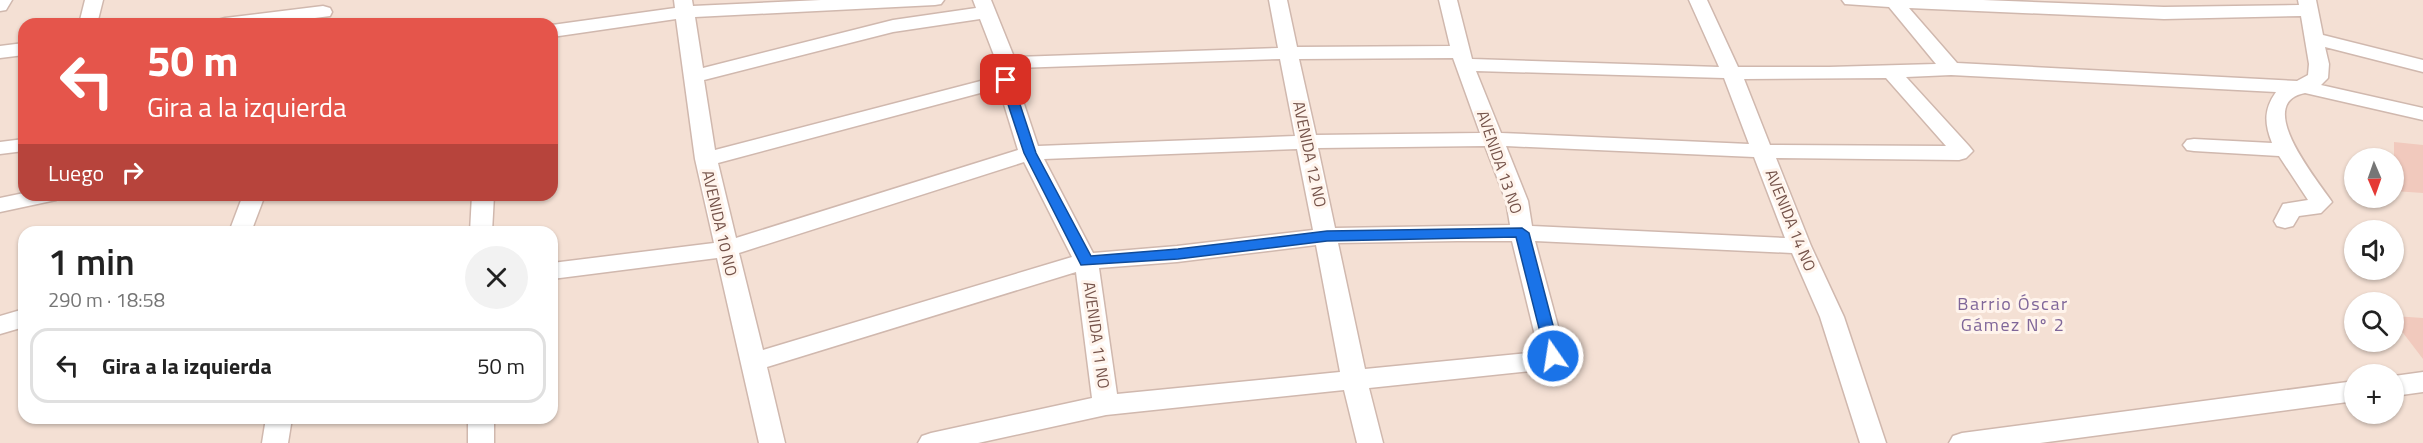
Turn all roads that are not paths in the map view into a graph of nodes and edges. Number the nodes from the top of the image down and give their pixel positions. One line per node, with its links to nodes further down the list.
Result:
1 (3, 0): 10 (street)
2 (94, 0): 14 (street)
3 (935, 0): 11 (street)
4 (1278, 0): 20 (street, AVENIDA 12 NO)
5 (1448, 0): 21 (street, AVENIDA 13 NO)
6 (1698, 0): 25 (street, AVENIDA 14 NO)
7 (1851, 0): 8 (street)
8 (1894, 0): 9 (street); 23 (street)
9 (2307, 5): 17 (street)
10 (0, 6)
11 (684, 6): 16 (street); 27 (street, AVENIDA 10 NO)
12 (985, 6): 24 (street, AVENIDA 11 NO); 27 (street)
13 (324, 12): 15 (street)
14 (90, 18)
15 (274, 18)
16 (558, 31)
17 (2315, 39): 22 (street); 28 (street)
18 (18, 50): 19 (street)
19 (0, 52)
20 (1287, 53): 21 (street); 24 (street); 31 (street, AVENIDA 12 NO)
21 (1463, 58): 25 (street); 30 (street, AVENIDA 13 NO)
22 (2423, 66)
23 (1951, 69): 26 (street); 28 (street)
24 (1007, 71): 37 (street, AVENIDA 11 NO); 38 (street)
25 (1731, 72): 26 (street); 36 (street, AVENIDA 14 NO)
26 (1892, 73): 36 (street)
27 (694, 76): 38 (street, AVENIDA 10 NO)
28 (2305, 87): 29 (street); 35 (street)
29 (2423, 114)
30 (1494, 139): 31 (street); 36 (street); 46 (street, AVENIDA 13 NO)
31 (1308, 142): 37 (street); 47 (street, AVENIDA 12 NO)
32 (2194, 145): 35 (street)
33 (18, 146): 34 (street)
34 (0, 148)
35 (2284, 150): 43 (street)
36 (1763, 151): 48 (street, AVENIDA 14 NO)
37 (1030, 153): 49 (street); 50 (street, AVENIDA 11 NO)
38 (706, 159): 49 (street, AVENIDA 10 NO)
39 (18, 200): 42 (street)
40 (252, 201): 44 (street)
41 (483, 201): 45 (street)
42 (0, 205)
43 (2285, 222)
44 (242, 226)
45 (481, 226)
46 (1522, 233): 47 (street); 48 (street); 55 (street, AVENIDA 13 NO)
47 (1327, 236): 50 (street); 55 (street, AVENIDA 12 NO)
48 (1800, 246): 67 (street, AVENIDA 14 NO)
49 (726, 249): 51 (street); 54 (street, AVENIDA 10 NO)
50 (1086, 261): 54 (street); 59 (street, AVENIDA 11 NO)
51 (558, 271)
52 (18, 320): 53 (street)
53 (0, 325)
54 (753, 362): 64 (street, AVENIDA 10 NO)
55 (1354, 378): 59 (street); 66 (street, AVENIDA 12 NO)
56 (2423, 382): 57 (street)
57 (2404, 385)
58 (2344, 392): 68 (street)
59 (1106, 405): 65 (street)
60 (278, 424): 62 (street)
61 (481, 424): 63 (street)
62 (275, 443)
63 (481, 443)
64 (772, 443)
65 (931, 443)
66 (1370, 443)
67 (1874, 443)
68 (1962, 443)

